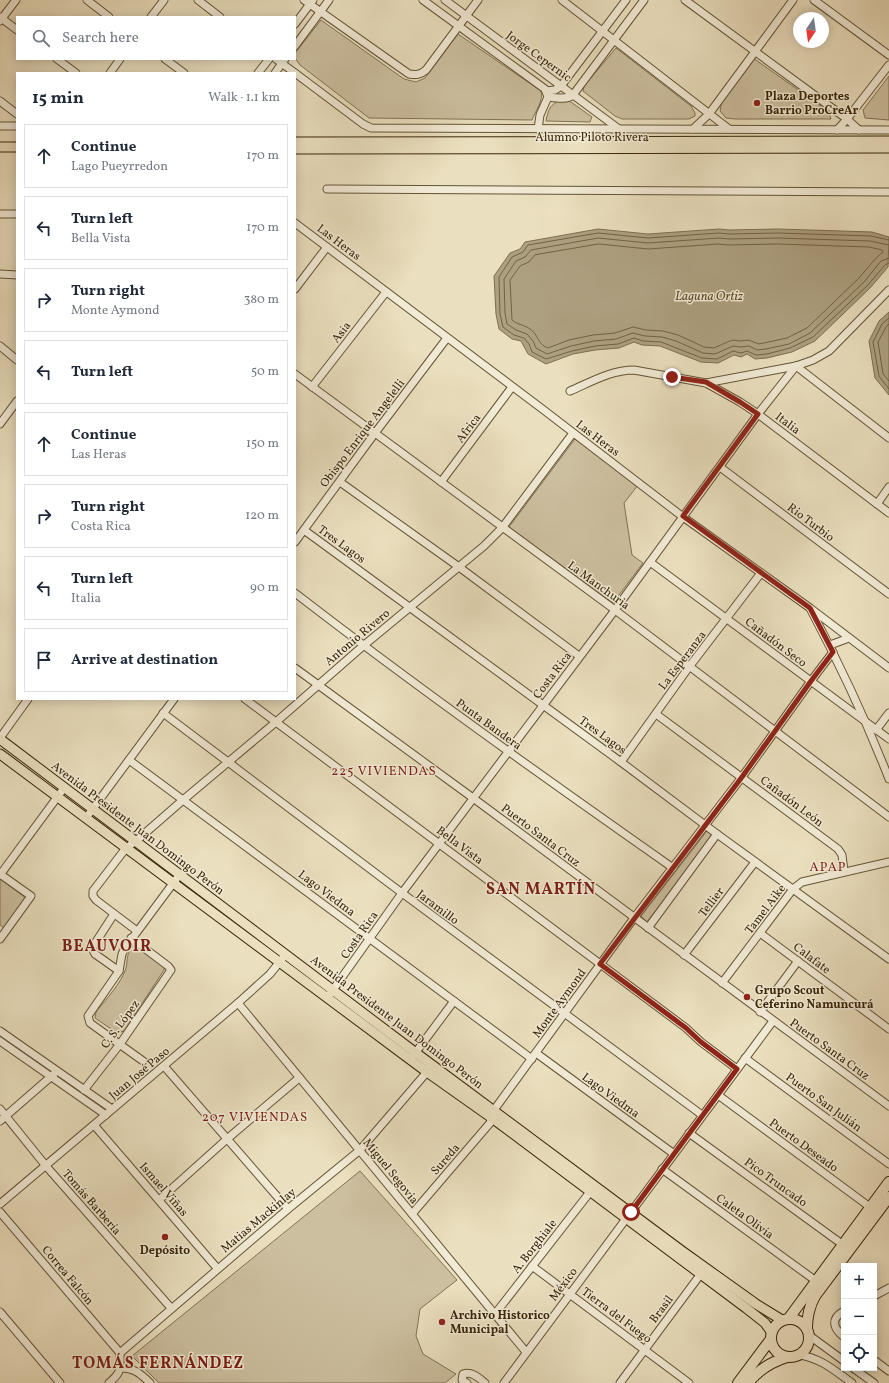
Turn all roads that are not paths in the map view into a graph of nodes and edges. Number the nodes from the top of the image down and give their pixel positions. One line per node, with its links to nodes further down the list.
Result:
1 (16, 0): 21 (street)
2 (87, 0): 17 (street)
3 (164, 0): 18 (street)
4 (198, 0): 19 (street)
5 (329, 0): 16 (street)
6 (423, 0): 23 (street, Jorge Cepernic)
7 (445, 0): 20 (street, Jorge Cepernic)
8 (478, 0): 20 (street)
9 (562, 0): 25 (street)
10 (626, 0): 25 (street)
11 (644, 0): 26 (street)
12 (685, 0): 28 (street)
13 (793, 0): 28 (street)
14 (814, 0): 29 (street)
15 (309, 2): 16 (street); 22 (street)
16 (320, 12): 23 (street); 27 (street)
17 (108, 16)
18 (152, 16)
19 (219, 16)
20 (466, 16): 23 (street); 43 (street, Jorge Cepernic)
21 (1, 19): 24 (street)
22 (296, 22)
23 (458, 26): 44 (street, Jorge Cepernic)
24 (16, 29)
25 (602, 32): 26 (street); 43 (street)
26 (614, 41): 45 (street); 48 (street)
27 (296, 45)
28 (754, 52): 48 (street); 49 (street)
29 (889, 55)
30 (58, 60): 36 (street)
31 (119, 60): 37 (street)
32 (166, 60): 38 (street)
33 (268, 60): 39 (street)
34 (281, 61): 40 (street); 41 (street)
35 (889, 65): 49 (street)
36 (75, 72)
37 (111, 72)
38 (183, 72)
39 (259, 72)
40 (276, 72)
41 (294, 72)
42 (296, 74): 52 (street)
43 (561, 86): 44 (street); 45 (street, Jorge Cepernic)
44 (547, 94): 45 (street); 52 (street)
45 (573, 95): 53 (street, Jorge Cepernic)
46 (0, 102): 47 (street)
47 (16, 113)
48 (709, 114): 54 (street); 55 (street)
49 (847, 119): 56 (street); 57 (street)
50 (0, 126): 51 (street)
51 (16, 126)
52 (538, 129): 53 (street)
53 (620, 129): 54 (street)
54 (693, 129): 55 (street)
55 (729, 130): 56 (street)
56 (837, 130): 57 (street)
57 (859, 130): 58 (street)
58 (889, 130)
59 (889, 141): 60 (main road, Alumno Piloto Rivera)
60 (296, 142)
61 (0, 147): 62 (main road)
62 (16, 147)
63 (889, 148): 64 (main road, Alumno Piloto Rivera)
64 (296, 149)
65 (327, 189): 66 (street)
66 (889, 192)
67 (0, 214): 68 (street)
68 (16, 214)
69 (296, 224): 70 (street, Las Heras)
70 (327, 247): 73 (street); 75 (street, Las Heras)
71 (0, 274): 72 (street)
72 (16, 275)
73 (296, 288)
74 (889, 290): 79 (street)
75 (386, 292): 76 (street, Las Heras); 82 (street, Asia)
76 (447, 338): 83 (street, Las Heras); 90 (street, Obispo Enrique Angelelli)
77 (0, 346): 78 (street)
78 (16, 359)
79 (796, 366): 81 (street); 88 (street, Costa Rica); 92 (street)
80 (296, 375): 82 (street, La Manchuria)
81 (706, 382): 84 (street, Italia); 88 (street, Italia)
82 (312, 387): 90 (street, La Manchuria)
83 (512, 387): 91 (street, Las Heras); 95 (street, Africa)
84 (570, 391)
85 (16, 402): 86 (street)
86 (11, 410): 87 (street); 89 (street)
87 (16, 414)
88 (758, 414): 93 (street, Costa Rica); 97 (street, Italia)
89 (0, 424)
90 (375, 433): 94 (street, Obispo Enrique Angelelli); 95 (street, La Manchuria)
91 (573, 433): 99 (street, Las Heras); 100 (street, Antonio Rivero)
92 (889, 438)
93 (720, 467): 99 (street, Costa Rica); 107 (street, Rio Turbio)
94 (340, 482): 101 (street, Obispo Enrique Angelelli); 104 (street)
95 (441, 482): 100 (street, La Manchuria)
96 (889, 487): 97 (street)
97 (876, 504): 98 (street, Italia)
98 (889, 513)
99 (683, 516): 103 (street, Costa Rica); 105 (street, Las Heras)
100 (502, 528): 104 (street, Antonio Rivero); 110 (street, La Manchuria)
101 (304, 530): 102 (street, Obispo Enrique Angelelli); 108 (street, Tres Lagos)
102 (296, 541)
103 (650, 562): 110 (street, Costa Rica); 111 (street, Cañadón Seco)
104 (459, 567): 108 (street, Antonio Rivero); 115 (street)
105 (761, 573): 109 (street, Las Heras); 111 (street, La Esperanza)
106 (296, 594): 113 (street, Punta Bandera)
107 (889, 594)
108 (410, 607): 113 (street, Antonio Rivero); 124 (street, Tres Lagos)
109 (810, 608): 112 (street, Las Heras); 114 (street)
110 (615, 610): 115 (street, Costa Rica); 116 (street, La Manchuria)
111 (727, 619): 116 (street, La Esperanza); 119 (street, Cañadón Seco)
112 (849, 638): 114 (street); 117 (street, Las Heras)
113 (363, 646): 120 (street, Antonio Rivero); 134 (street, Punta Bandera)
114 (832, 649): 119 (street, Monte Aymond); 129 (street)
115 (579, 656): 124 (street, Costa Rica)
116 (689, 667): 127 (street, La Esperanza); 131 (street, La Manchuria)
117 (889, 668)
118 (296, 669): 120 (street, Puerto Santa Cruz)
119 (811, 681): 129 (street, Cañadón Seco); 131 (street, Monte Aymond)
120 (317, 685): 128 (street, Antonio Rivero); 143 (street, Puerto Santa Cruz)
121 (27, 700): 132 (street)
122 (173, 700): 125 (street)
123 (246, 700): 128 (street, Bella Vista)
124 (543, 705): 134 (street, Costa Rica); 138 (street, Tres Lagos)
125 (163, 713): 136 (street); 137 (street, Jaramillo)
126 (889, 713): 130 (street)
127 (656, 714): 138 (street, La Esperanza); 139 (street, Cañadón León)
128 (276, 722): 137 (street, Antonio Rivero); 151 (street, Bella Vista)
129 (867, 723): 130 (street, Cañadón Seco); 140 (street)
130 (876, 730): 133 (street, Cañadón Seco)
131 (775, 731): 139 (street, Monte Aymond); 146 (street, La Manchuria)
132 (0, 738): 141 (main road, Avenida Presidente Juan Domingo Perón)
133 (889, 739)
134 (508, 752): 143 (street, Costa Rica); 155 (street, Punta Bandera)
135 (0, 754): 142 (main road, Avenida Presidente Juan Domingo Perón)
136 (129, 760): 144 (street, Lago Viedma); 145 (street)
137 (227, 762): 144 (street, Antonio Rivero); 161 (street, Jaramillo)
138 (621, 762): 148 (street, Tres Lagos)
139 (742, 777): 148 (street, Monte Aymond); 156 (street, Cañadón León)
140 (889, 778)
141 (64, 788): 142 (street); 145 (main road, Avenida Presidente Juan Domingo Perón)
142 (58, 796): 147 (main road, Avenida Presidente Juan Domingo Perón); 157 (street)
143 (473, 798): 151 (street, Costa Rica); 163 (street, Puerto Santa Cruz)
144 (183, 800): 150 (street, Antonio Rivero); 169 (street, Lago Viedma)
145 (92, 809): 147 (street); 150 (main road, Avenida Presidente Juan Domingo Perón)
146 (889, 817)
147 (86, 818): 152 (main road, Avenida Presidente Juan Domingo Perón)
148 (705, 825): 149 (street, Tres Lagos); 155 (street, Monte Aymond)
149 (717, 834): 153 (street, Tres Lagos); 164 (street)
150 (136, 841): 152 (street, Antonio Rivero); 158 (main road, Avenida Presidente Juan Domingo Perón)
151 (440, 843): 161 (street, Costa Rica); 175 (street, Bella Vista)
152 (126, 848): 159 (main road, Avenida Presidente Juan Domingo Perón); 162 (street, Antonio Rivero)
153 (755, 862): 160 (street, Tres Lagos); 171 (street, Tellier)
154 (889, 862): 156 (street, Tamel Aike)
155 (673, 868): 163 (street, Monte Aymond)
156 (844, 871): 160 (street, Tamel Aike)
157 (0, 874): 168 (street)
158 (180, 874): 159 (street); 170 (main road, Avenida Presidente Juan Domingo Perón)
159 (174, 884): 165 (street); 174 (main road, Avenida Presidente Juan Domingo Perón)
160 (793, 889): 166 (street, Tamel Aike); 172 (street, Tres Lagos)
161 (402, 893): 169 (street, Costa Rica); 183 (street, Jaramillo)
162 (114, 914): 165 (street); 176 (street)
163 (634, 918): 164 (street, Puerto Santa Cruz); 175 (street, Monte Aymond)
164 (648, 928): 171 (street, Puerto Santa Cruz)
165 (137, 931): 167 (street)
166 (760, 933): 173 (street, Calafate); 177 (street, Tamel Aike)
167 (131, 938): 176 (street); 188 (street, C. S. López)
168 (0, 939)
169 (370, 939): 178 (street, Costa Rica); 180 (street, Lago Viedma)
170 (287, 955): 174 (street, Juan José Paso); 178 (main road, Avenida Presidente Juan Domingo Perón)
171 (684, 955): 177 (street, Puerto Santa Cruz)
172 (889, 959)
173 (798, 961): 182 (street); 185 (street, Calafate)
174 (279, 962): 179 (main road, Avenida Presidente Juan Domingo Perón); 181 (street, Juan José Paso)
175 (600, 964): 183 (street, Monte Aymond); 195 (street, Bella Vista)
176 (119, 971): 188 (street)
177 (722, 984): 182 (street, Puerto Santa Cruz)
178 (334, 989): 179 (street, Costa Rica); 189 (main road, Avenida Presidente Juan Domingo Perón)
179 (328, 998): 189 (main road, Avenida Presidente Juan Domingo Perón)
180 (454, 1001): 189 (street); 190 (street, Lago Viedma)
181 (238, 1003): 193 (street, Juan José Paso); 198 (street, Miguel Segovia)
182 (760, 1012): 184 (street, Puerto Santa Cruz)
183 (565, 1014): 190 (street, Monte Aymond); 206 (street, Jaramillo)
184 (772, 1021): 191 (street, México); 201 (street, Puerto Santa Cruz)
185 (889, 1029)
186 (0, 1031): 196 (street)
187 (0, 1041): 197 (street)
188 (120, 1044): 192 (street); 199 (street, C. S. López)
189 (413, 1056): 194 (main road, Avenida Presidente Juan Domingo Perón)
190 (534, 1056): 204 (street, Monte Aymond); 213 (street, Lago Viedma)
191 (745, 1058): 195 (street, México); 214 (street, Puerto San Julián)
192 (143, 1061)
193 (164, 1066): 203 (street, Juan José Paso); 211 (street)
194 (428, 1067): 204 (main road, Avenida Presidente Juan Domingo Perón); 212 (street, Matias Mackinlay)
195 (737, 1069): 200 (street, México)
196 (57, 1071): 197 (street); 199 (street)
197 (51, 1076): 205 (street); 207 (street)
198 (299, 1078): 211 (street); 212 (street, Miguel Segovia)
199 (84, 1090): 203 (street)
200 (718, 1095): 206 (street, México); 223 (street, Puerto Deseado)
201 (889, 1106)
202 (0, 1109): 207 (street, Tomás Barbería)
203 (112, 1110): 205 (street, Juan José Paso)
204 (493, 1114): 218 (main road, Avenida Presidente Juan Domingo Perón); 225 (street, Sureda); 226 (main road, Avenida Presidente Juan Domingo Perón)
205 (106, 1115): 209 (street, Juan José Paso)
206 (702, 1115): 210 (street, México)
207 (6, 1116): 208 (street); 215 (street, Tomás Barbería)
208 (0, 1121)
209 (94, 1125): 215 (street, Juan José Paso); 220 (street, Ismael Viñas)
210 (689, 1133): 213 (street, México); 227 (street, Pico Truncado)
211 (227, 1139): 220 (street); 222 (street)
212 (360, 1150): 222 (street, Matias Mackinlay); 225 (street, Miguel Segovia)
213 (674, 1154): 216 (street, México)
214 (889, 1164)
215 (46, 1166): 221 (street, Juan José Paso); 235 (street, Tomás Barbería)
216 (662, 1169): 226 (street, México); 231 (street, Caleta Olivia)
217 (889, 1182): 223 (highway)
218 (590, 1192): 226 (main road, Avenida Presidente Juan Domingo Perón); 228 (street, A. Borghiale)
219 (889, 1196): 223 (highway)
220 (159, 1200): 229 (street, Ismael Viñas)
221 (0, 1204)
222 (288, 1209): 229 (street, Matias Mackinlay)
223 (874, 1210): 227 (highway)
224 (0, 1212): 245 (street, Correa Falcón)
225 (412, 1214): 238 (street, Miguel Segovia)
226 (628, 1215): 230 (main road, Avenida Presidente Juan Domingo Perón); 233 (street, México)
227 (846, 1248): 231 (highway); 240 (highway)
228 (532, 1266): 233 (street, Tierra del Fuego); 238 (street, A. Borghiale)
229 (217, 1268): 235 (street, Matias Mackinlay)
230 (703, 1271): 239 (main road, Avenida Presidente Juan Domingo Perón); 242 (main road, Avenida Presidente Juan Domingo Perón); 243 (street, Brasil)
231 (816, 1281): 239 (highway)
232 (889, 1288): 234 (street)
233 (570, 1294): 243 (street, Tierra del Fuego); 244 (street, México)
234 (877, 1294)
235 (171, 1308): 245 (street, Matias Mackinlay)
236 (0, 1312): 253 (street)
237 (841, 1313): 241 (street)
238 (495, 1314): 244 (street, Miguel Segovia)
239 (786, 1319): 240 (highway); 242 (highway)
240 (808, 1332): 246 (highway); 248 (street)
241 (841, 1335)
242 (771, 1336): 247 (highway); 261 (highway)
243 (644, 1350): 259 (street, Brasil); 260 (street, Tierra del Fuego)
244 (526, 1352): 258 (street, México)
245 (120, 1353): 251 (street)
246 (800, 1355): 247 (highway); 263 (street)
247 (788, 1357): 262 (highway)
248 (841, 1359)
249 (877, 1362): 250 (street)
250 (887, 1367)
251 (120, 1368): 254 (street); 255 (street)
252 (857, 1371): 264 (street)
253 (60, 1383)
254 (109, 1383)
255 (150, 1383)
256 (467, 1383): 257 (street)
257 (485, 1383)
258 (504, 1383)
259 (620, 1383)
260 (689, 1383)
261 (738, 1383)
262 (748, 1383)
263 (852, 1383)
264 (874, 1383)

